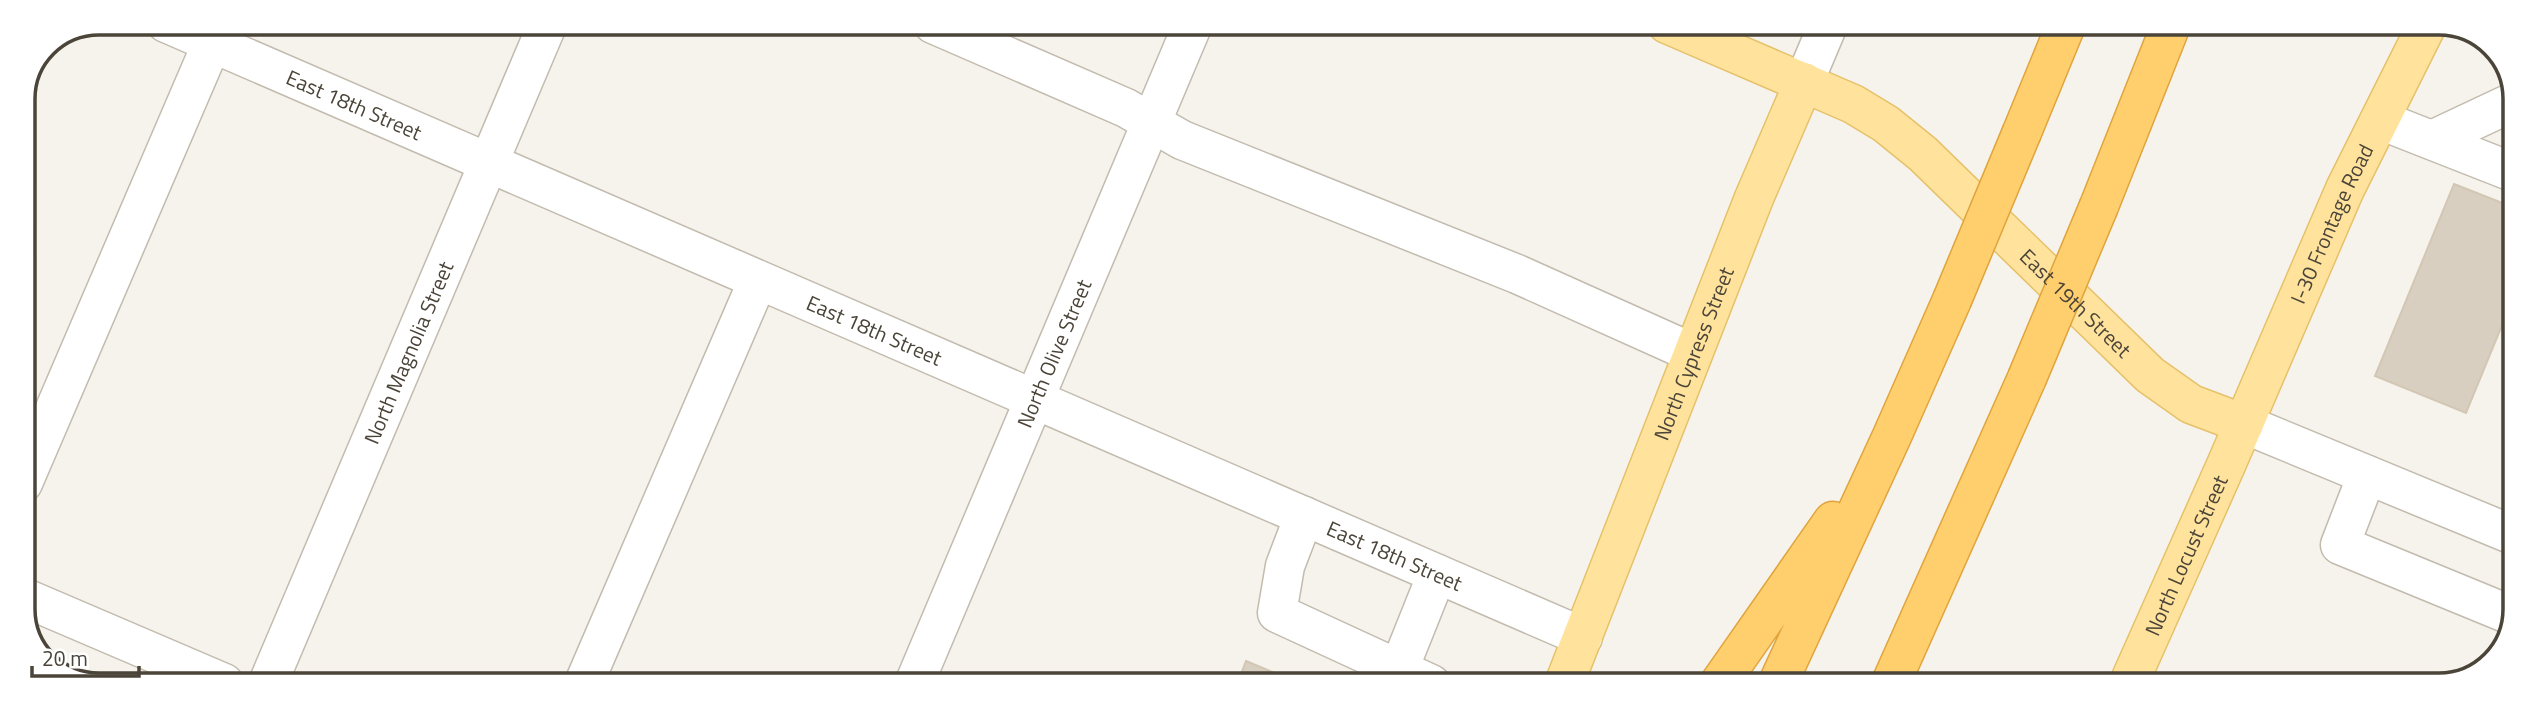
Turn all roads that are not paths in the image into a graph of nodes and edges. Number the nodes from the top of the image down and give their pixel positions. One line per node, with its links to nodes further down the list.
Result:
1 (194, 35): 10 (street, East 18th Street)
2 (543, 35): 16 (street, North Magnolia Street)
3 (958, 35): 14 (street)
4 (1188, 35): 14 (street, North Olive Street)
5 (1693, 35): 11 (main road, East 19th Street)
6 (1823, 35): 11 (street, North Cypress Street)
7 (2062, 35): 22 (highway, bridge)
8 (2167, 35): 40 (highway, bridge)
9 (2422, 35): 13 (main road, I-30 Frontage Road)
10 (212, 43): 16 (street, East 18th Street); 23 (street)
11 (1804, 82): 19 (main road, North Cypress Street); 21 (main road, East 19th Street)
12 (2503, 107): 15 (street)
13 (2380, 120): 15 (street); 21 (main road, I-30 Frontage Road)
14 (1151, 123): 19 (street); 20 (street, North Olive Street)
15 (2432, 140): 17 (street)
16 (488, 163): 18 (street, East 18th Street); 32 (street, North Magnolia Street)
17 (2503, 168)
18 (758, 280): 20 (street, East 18th Street); 33 (street)
19 (1693, 352): 30 (main road, North Cypress Street)
20 (1034, 399): 25 (street, East 18th Street); 34 (street, North Olive Street)
21 (2244, 424): 24 (street, East 19th Street); 41 (main road, North Locust Street)
22 (1892, 436): 38 (highway); 39 (highway)
23 (35, 455)
24 (2367, 475): 26 (street, East 19th Street); 29 (street)
25 (1304, 516): 27 (street, East 18th Street); 35 (street)
26 (2503, 531)
27 (1437, 574): 30 (street, East 18th Street); 36 (street)
28 (35, 602): 31 (street)
29 (2503, 612)
30 (1583, 637): 37 (main road, North Cypress Street)
31 (201, 673)
32 (272, 673)
33 (588, 673)
34 (919, 673)
35 (1407, 673)
36 (1416, 673)
37 (1568, 673)
38 (1727, 673)
39 (1783, 673)
40 (1896, 673)
41 (2132, 673)

